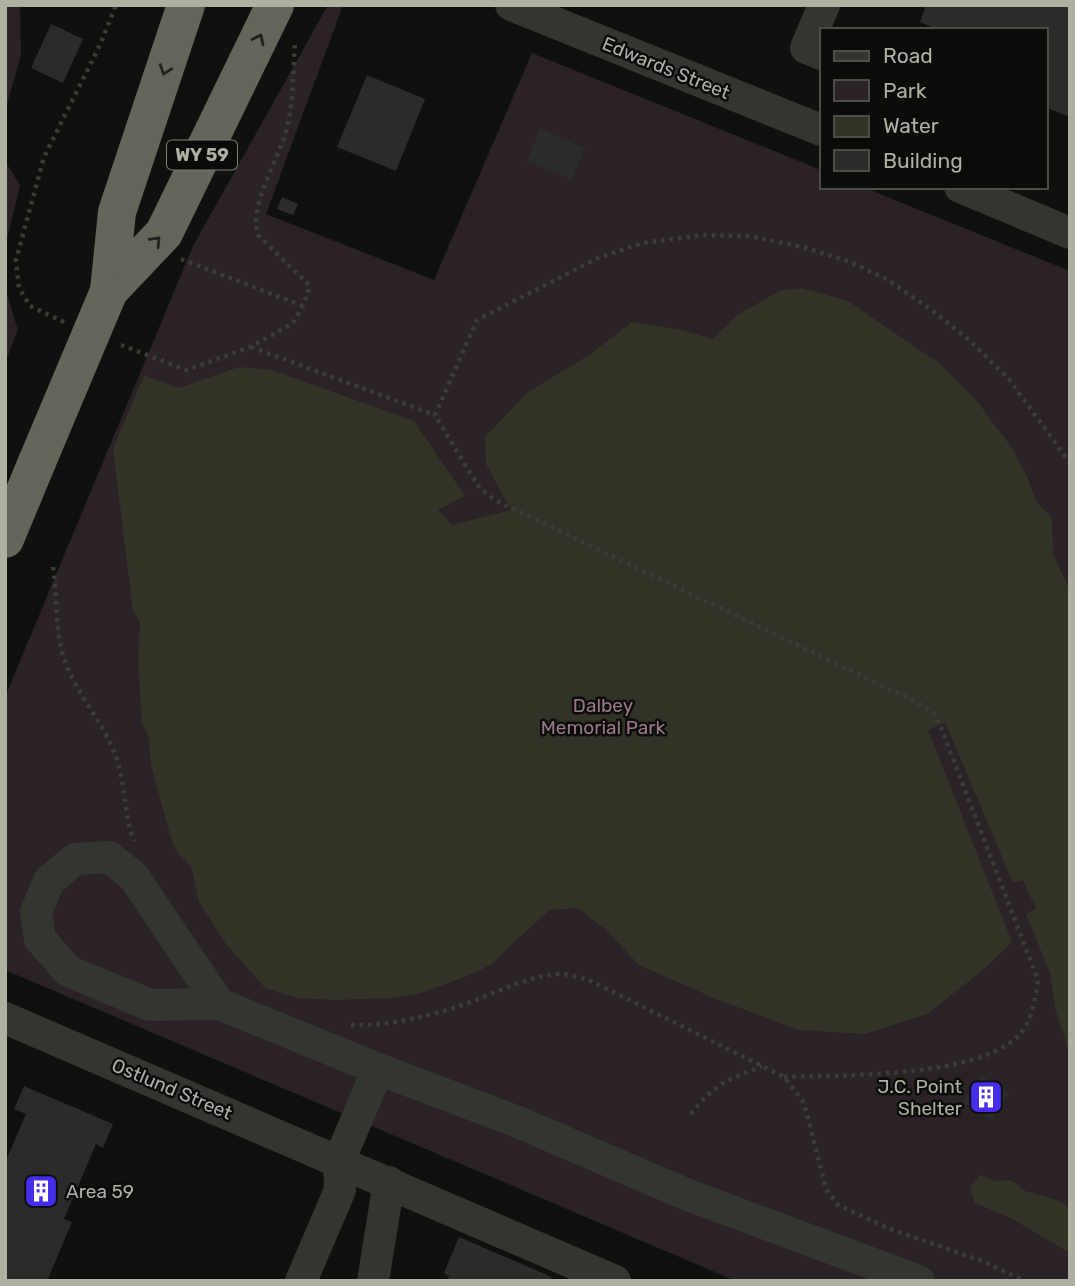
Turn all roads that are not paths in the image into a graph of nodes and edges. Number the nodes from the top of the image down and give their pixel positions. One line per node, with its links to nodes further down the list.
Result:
1 (186, 5): 9 (highway, WY 59, one-way to 9)
2 (275, 5): 9 (highway, WY 59, one-way to 2)
3 (512, 5): 6 (street, Edwards Street)
4 (824, 5): 5 (street)
5 (820, 54)
6 (820, 130)
7 (965, 189): 8 (street)
8 (1070, 233)
9 (109, 291): 10 (highway, WY 59, bridge)
10 (5, 539)
11 (219, 1003): 11 (street); 13 (street)
12 (5, 1018): 14 (street, Ostlund Street)
13 (378, 1069): 14 (street); 19 (street)
14 (340, 1161): 15 (street, Ostlund Street); 16 (street)
15 (389, 1182): 17 (street); 18 (street, Ostlund Street)
16 (301, 1281)
17 (373, 1281)
18 (615, 1281)
19 (919, 1281)

